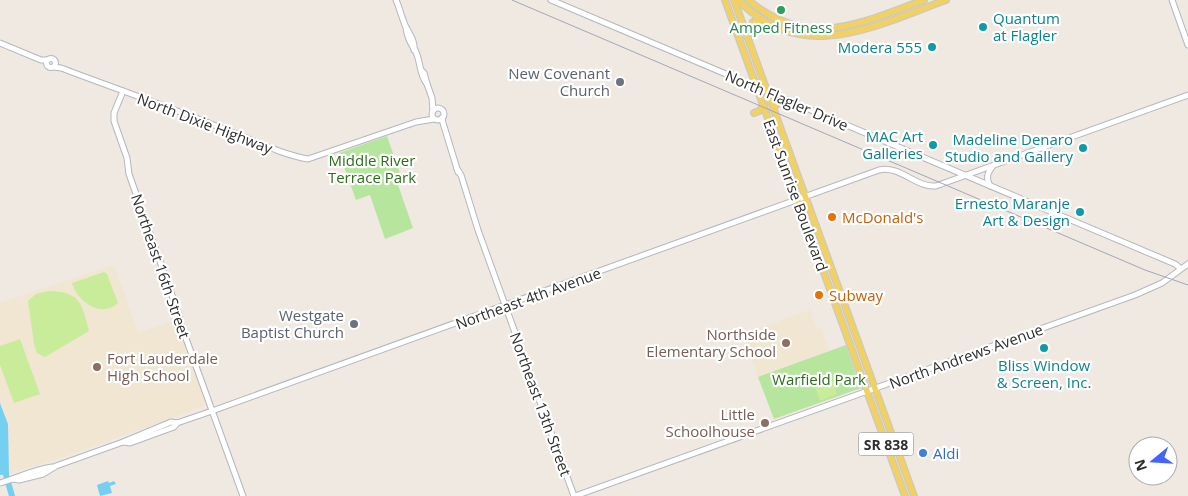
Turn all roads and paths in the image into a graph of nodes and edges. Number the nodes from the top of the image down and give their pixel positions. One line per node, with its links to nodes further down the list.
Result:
1 (396, 0): 23 (street, Northeast 13th Street)
2 (551, 0): 15 (street, North Flagler Drive)
3 (725, 0): 15 (main road, East Sunrise Boulevard / SR 838)
4 (734, 0): 12 (main road, East Sunrise Boulevard / SR 838)
5 (738, 0): 10 (main road)
6 (748, 0): 7 (main road)
7 (924, 0)
8 (946, 0): 10 (main road)
9 (1174, 0): 11 (street); 14 (street)
10 (764, 20): 12 (main road)
11 (1188, 34)
12 (747, 37): 17 (main road, East Sunrise Boulevard / SR 838)
13 (0, 43): 16 (street, North Dixie Highway)
14 (1188, 45)
15 (757, 88): 17 (street, North Flagler Drive); 20 (main road, East Sunrise Boulevard / SR 838)
16 (122, 91): 23 (street, North Dixie Highway); 42 (street, Northeast 16th Street)
17 (767, 91): 19 (street, North Flagler Drive); 21 (main road, East Sunrise Boulevard / SR 838)
18 (1188, 95): 26 (street)
19 (788, 100): 21 (main road); 27 (street, North Flagler Drive)
20 (764, 105): 22 (main road); 24 (main road, East Sunrise Boulevard / SR 838)
21 (774, 109): 25 (main road, East Sunrise Boulevard / SR 838)
22 (754, 113)
23 (436, 115): 39 (street, Northeast 13th Street)
24 (769, 119): 25 (main road); 30 (main road, East Sunrise Boulevard / SR 838)
25 (780, 128): 29 (main road, East Sunrise Boulevard / SR 838)
26 (993, 166): 27 (street); 28 (street)
27 (965, 176): 28 (street, North Flagler Drive); 29 (street, Northeast 4th Avenue)
28 (990, 187): 31 (street, North Flagler Drive)
29 (805, 196): 30 (street, Northeast 4th Avenue); 36 (main road, East Sunrise Boulevard / SR 838)
30 (798, 199): 35 (main road, East Sunrise Boulevard / SR 838); 39 (street, Northeast 4th Avenue)
31 (1162, 259): 32 (street, North Flagler Drive); 33 (street, North Flagler Drive)
32 (1183, 266): 33 (street, North Andrews Avenue); 34 (street, North Andrews Avenue)
33 (1172, 269): 34 (street, North Andrews Avenue)
34 (1157, 284): 40 (street, North Andrews Avenue)
35 (829, 286): 36 (main road); 37 (main road, East Sunrise Boulevard / SR 838)
36 (841, 293): 38 (main road, East Sunrise Boulevard / SR 838)
37 (833, 296): 38 (main road); 41 (main road, East Sunrise Boulevard / SR 838)
38 (845, 305): 40 (main road, East Sunrise Boulevard / SR 838)
39 (506, 306): 42 (street, Northeast 4th Avenue); 46 (street, Northeast 13th Street)
40 (874, 389): 41 (street, North Andrews Avenue); 48 (main road, SR 838)
41 (867, 391): 44 (main road, SR 838); 46 (street, North Andrews Avenue)
42 (212, 411): 43 (street, Northeast 4th Avenue); 45 (street, Northeast 16th Street)
43 (0, 483)
44 (901, 487): 47 (main road, SR 838); 48 (main road)
45 (244, 496)
46 (575, 496)
47 (904, 496)
48 (914, 496)

